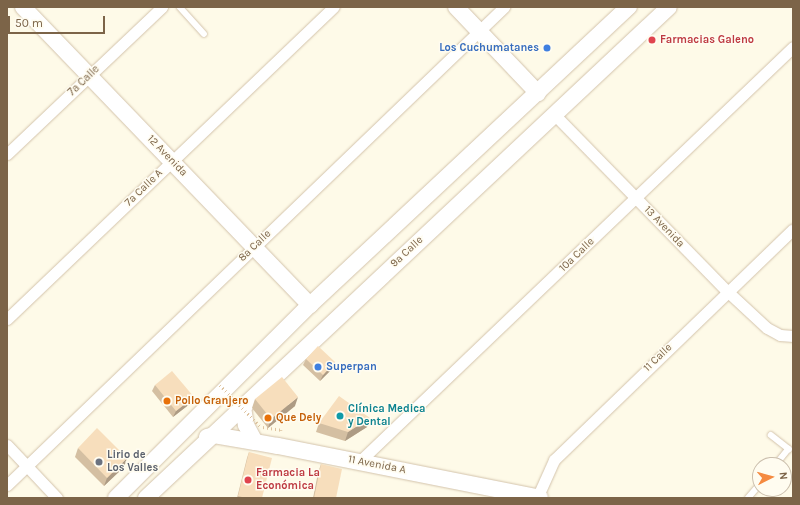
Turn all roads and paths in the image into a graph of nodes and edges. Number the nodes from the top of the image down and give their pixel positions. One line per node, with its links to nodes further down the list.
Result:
1 (23, 7): 12 (main road, 12 Avenida)
2 (162, 7): 12 (street, 7a Calle)
3 (180, 7): 10 (lane)
4 (334, 7): 16 (street, 7a Calle A)
5 (456, 7): 9 (main road)
6 (504, 7): 9 (street, 8a Calle)
7 (629, 7): 13 (main road)
8 (669, 7): 14 (main road, 9a Calle)
9 (479, 31): 13 (main road); 19 (street, 8a Calle)
10 (204, 34)
11 (793, 47): 17 (street, 10a Calle)
12 (89, 76): 15 (street, 7a Calle); 16 (main road, 12 Avenida)
13 (538, 93): 21 (main road)
14 (553, 113): 17 (street, 13 Avenida); 25 (main road, 9a Calle)
15 (7, 154)
16 (172, 162): 19 (main road, 12 Avenida); 22 (street, 7a Calle A)
17 (636, 198): 20 (street, 13 Avenida); 32 (street, 10a Calle)
18 (793, 229): 20 (street, 11 Calle)
19 (254, 247): 21 (main road, 12 Avenida); 33 (street, 8a Calle)
20 (726, 291): 23 (street, 13 Avenida); 39 (street, 11 Calle)
21 (310, 305): 36 (main road)
22 (7, 319)
23 (793, 336)
24 (220, 385): 28 (path, bridge)
25 (243, 407): 27 (main road, 9a Calle); 28 (main road)
26 (281, 430): 28 (path)
27 (214, 434): 28 (main road, 11 Avenida A); 37 (main road); 38 (main road, 9a Calle)
28 (258, 434): 32 (main road, 11 Avenida A)
29 (771, 435): 31 (lane)
30 (7, 445): 33 (street)
31 (782, 457)
32 (360, 461): 39 (main road, 11 Avenida A)
33 (27, 466): 34 (street, 8a Calle); 35 (street)
34 (7, 485)
35 (57, 498)
36 (116, 498)
37 (128, 498)
38 (146, 498)
39 (538, 498)

